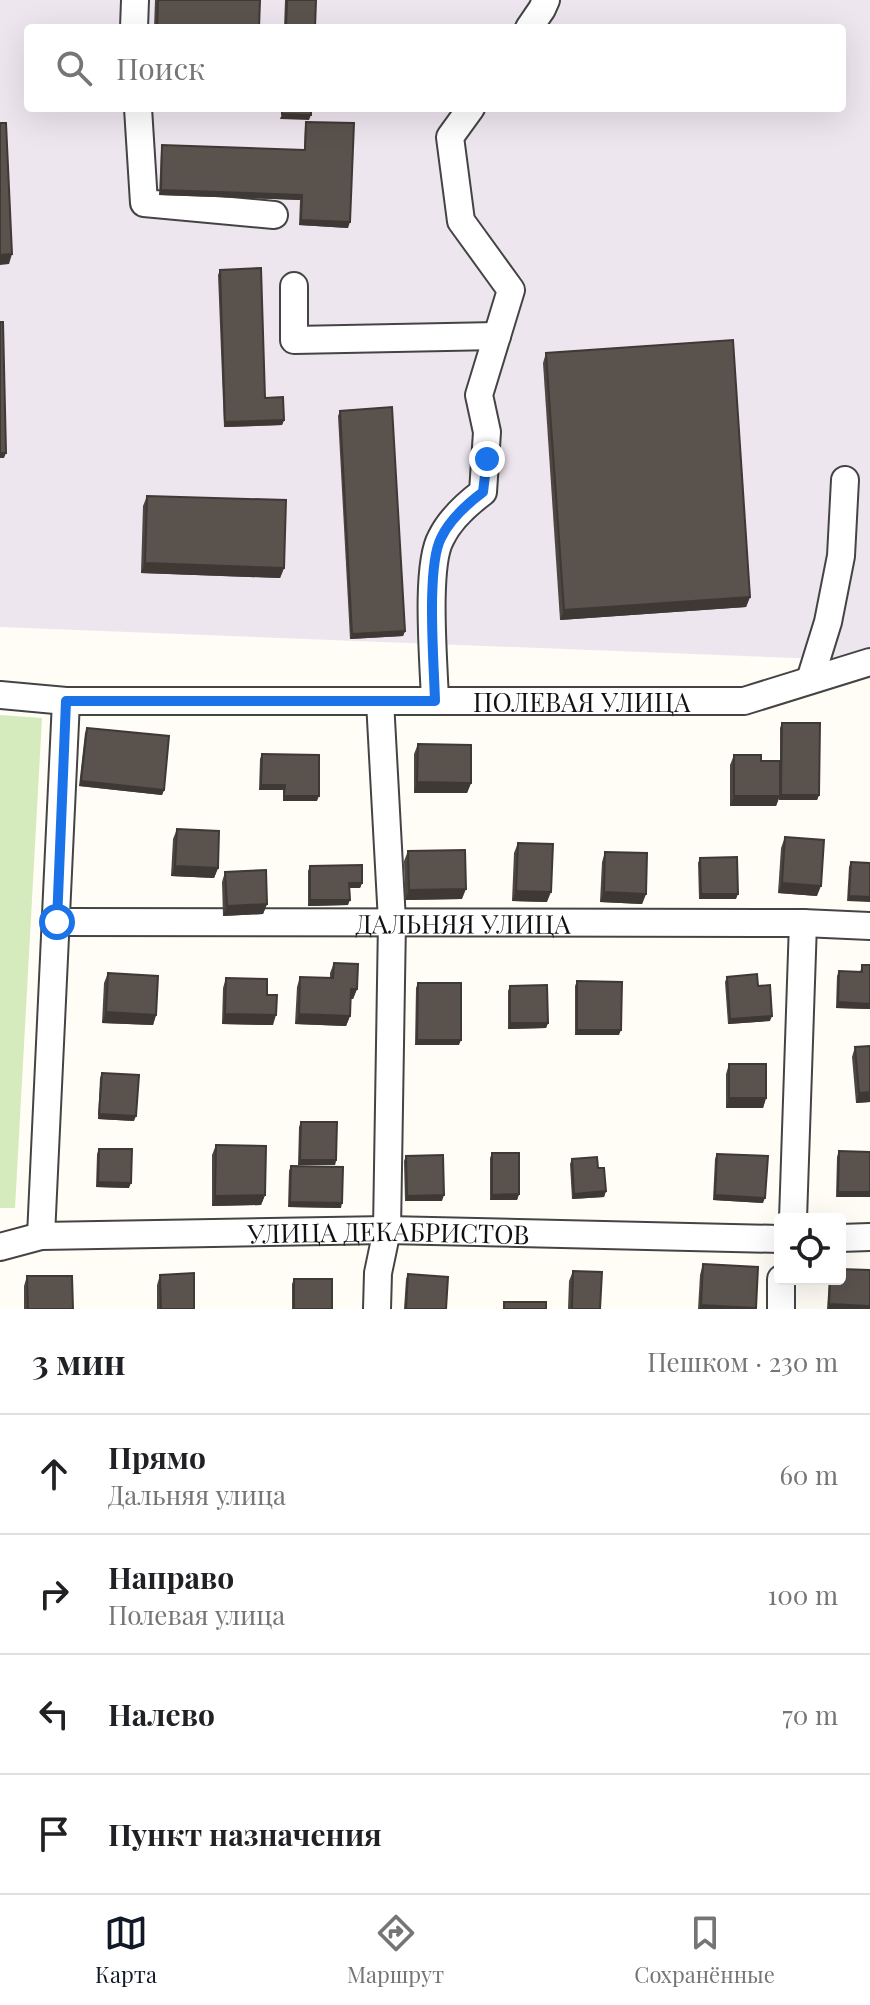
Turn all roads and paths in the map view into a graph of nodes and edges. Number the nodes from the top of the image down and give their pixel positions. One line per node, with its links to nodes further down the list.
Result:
1 (135, 0): 3 (street)
2 (546, 0): 4 (street)
3 (134, 24)
4 (532, 24)
5 (138, 112): 7 (street)
6 (468, 112): 9 (street)
7 (274, 215)
8 (294, 286): 9 (street)
9 (497, 336): 16 (street)
10 (845, 480): 12 (street)
11 (870, 662): 12 (street, ПОЛЕВАЯ УЛИЦА)
12 (810, 680): 16 (street, ПОЛЕВАЯ УЛИЦА)
13 (0, 695): 14 (street, ПОЛЕВАЯ УЛИЦА)
14 (66, 701): 15 (street, ПОЛЕВАЯ УЛИЦА); 18 (street)
15 (380, 701): 16 (street, ПОЛЕВАЯ УЛИЦА); 17 (street)
16 (435, 701)
17 (392, 921): 18 (street, ДАЛЬНЯЯ УЛИЦА); 19 (street, ДАЛЬНЯЯ УЛИЦА); 22 (street)
18 (57, 922): 23 (street)
19 (803, 923): 20 (street, ДАЛЬНЯЯ УЛИЦА); 21 (street)
20 (870, 926)
21 (793, 1213)
22 (387, 1230): 23 (street, УЛИЦА ДЕКАБРИСТОВ); 26 (street, УЛИЦА ДЕКАБРИСТОВ); 29 (street)
23 (41, 1236): 27 (street, УЛИЦА ДЕКАБРИСТОВ)
24 (870, 1237): 25 (street)
25 (846, 1238)
26 (774, 1239)
27 (0, 1247)
28 (781, 1285): 30 (street)
29 (377, 1309)
30 (781, 1309)

